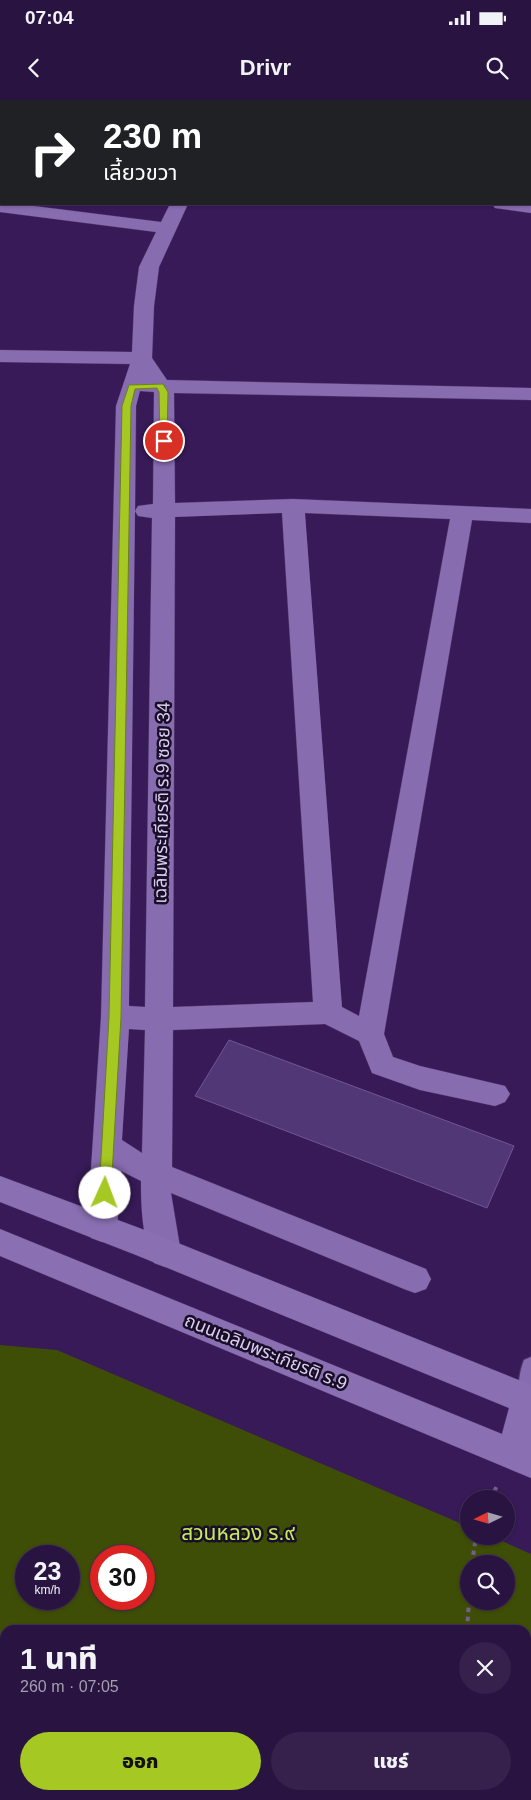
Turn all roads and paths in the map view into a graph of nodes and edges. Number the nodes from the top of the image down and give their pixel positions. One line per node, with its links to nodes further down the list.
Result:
1 (178, 205): 5 (street)
2 (508, 205): 4 (street)
3 (0, 208): 5 (street)
4 (531, 208)
5 (166, 228): 7 (street)
6 (0, 356): 7 (street)
7 (142, 358): 8 (street, เฉลิมพระเกียรติ ร.9 ซอย 34); 9 (street)
8 (160, 386): 9 (street); 10 (street); 12 (street, เฉลิมพระเกียรติ ร.9 ซอย 34)
9 (132, 387): 13 (street)
10 (531, 394)
11 (293, 506): 12 (street); 14 (street); 16 (street)
12 (164, 510): 13 (street); 18 (street, เฉลิมพระเกียรติ ร.9 ซอย 34)
13 (124, 512): 17 (street)
14 (462, 513): 15 (street); 19 (street)
15 (531, 516)
16 (328, 1013): 18 (street); 19 (street)
17 (115, 1017): 18 (street); 21 (street)
18 (159, 1019): 22 (street, เฉลิมพระเกียรติ ร.9 ซอย 34)
19 (370, 1034): 20 (street)
20 (495, 1094)
21 (106, 1145): 22 (street); 24 (street)
22 (156, 1174): 26 (street, เฉลิมพระเกียรติ ร.9 ซอย 34); 27 (street)
23 (0, 1189): 24 (main road)
24 (102, 1228): 26 (main road)
25 (0, 1242): 30 (main road, ถนนเฉลิมพระเกียรติ ร.9)
26 (165, 1253): 29 (main road)
27 (415, 1279)
28 (531, 1366): 29 (lane)
29 (529, 1400): 30 (main road)
30 (522, 1458)
31 (469, 1610): 32 (path)
32 (468, 1625)

